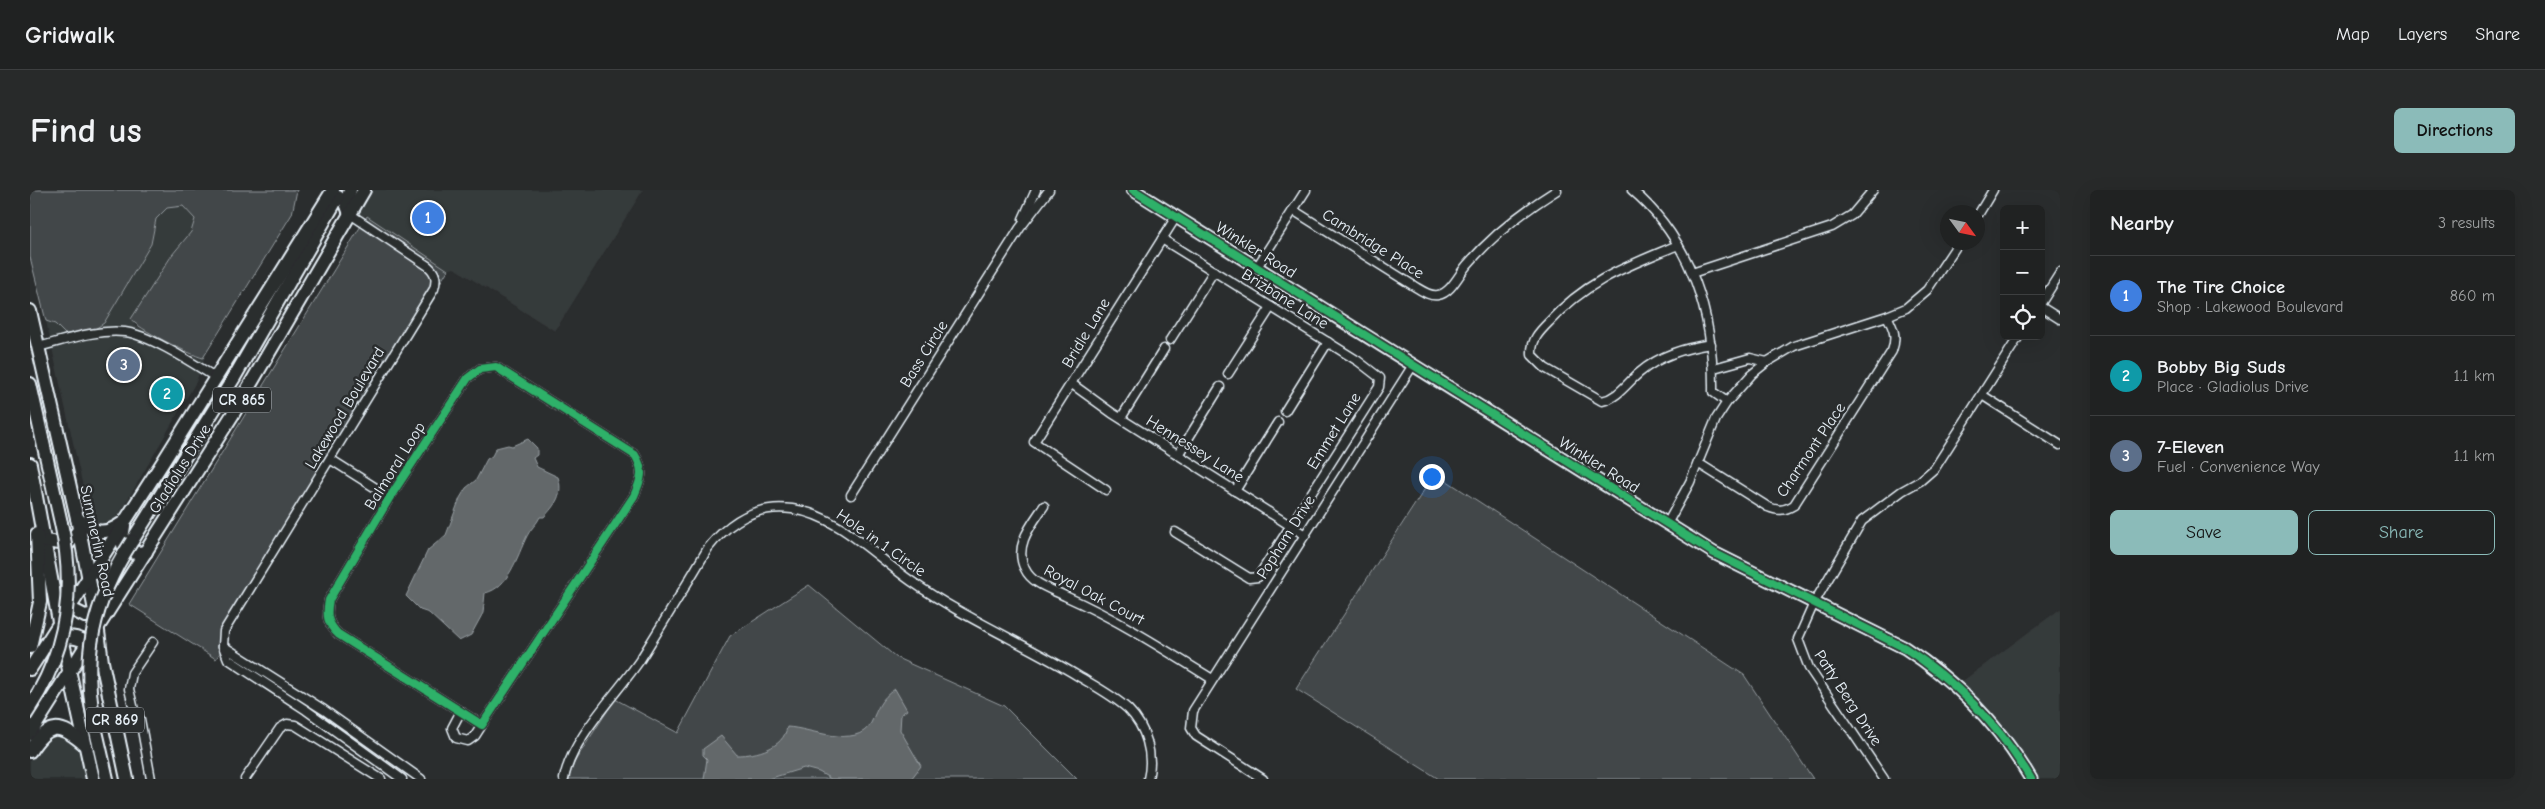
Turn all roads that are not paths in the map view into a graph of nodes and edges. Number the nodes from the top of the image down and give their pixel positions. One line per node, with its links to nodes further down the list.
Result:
1 (333, 190): 41 (main road, Gladiolus Drive / CR 865)
2 (342, 190): 94 (main road, bridge)
3 (350, 190): 15 (main road)
4 (364, 190): 15 (main road, Gladiolus Drive / CR 865)
5 (1036, 190): 17 (street, Bass Circle)
6 (1049, 190): 17 (street, Bass Circle)
7 (1133, 190): 16 (street, Winkler Road)
8 (1306, 190): 14 (street)
9 (1557, 190): 14 (street, Cambridge Place)
10 (1873, 190): 23 (street)
11 (1993, 190): 13 (street)
12 (1638, 192): 19 (street)
13 (1984, 205)
14 (1293, 210): 21 (street)
15 (350, 214): 53 (street, Lakewood Boulevard); 69 (main road, Gladiolus Drive / CR 865)
16 (1176, 217): 18 (street, Bridle Lane); 21 (street, Winkler Road)
17 (1020, 228): 58 (street, Bass Circle)
18 (1162, 239): 22 (street, Brizbane Lane); 43 (street, Bridle Lane)
19 (1678, 245): 23 (street); 34 (street)
20 (1954, 250): 29 (street)
21 (1257, 267): 38 (street, Winkler Road)
22 (1214, 271): 26 (street, Brizbane Lane); 31 (street)
23 (1692, 272): 34 (street)
24 (2060, 273): 25 (street)
25 (2045, 297)
26 (1271, 307): 33 (street, Brizbane Lane); 40 (street)
27 (2045, 310): 30 (street)
28 (30, 311): 35 (main road, Summerlin Road / CR 869)
29 (1887, 316): 37 (street); 54 (street, Charmont Place)
30 (2060, 319)
31 (1170, 340)
32 (2016, 340): 46 (street, Patty Berg Drive)
33 (1328, 342): 45 (street, Brizbane Lane); 48 (street)
34 (1711, 344): 39 (street)
35 (38, 347): 41 (street); 63 (main road, Summerlin Road / CR 869)
36 (1164, 349): 49 (street)
37 (1767, 362): 39 (street); 47 (street)
38 (1413, 365): 64 (street, Winkler Road); 67 (street, Popham Drive)
39 (1714, 368): 47 (street)
40 (1228, 374)
41 (215, 377): 62 (main road, Gladiolus Drive / CR 865)
42 (30, 384): 85 (main road, bridge)
43 (1072, 384): 49 (street, Hennessey Lane); 56 (street, Bridle Lane)
44 (1220, 387): 52 (street)
45 (1376, 391): 65 (street, Emmet Lane)
46 (1982, 395): 51 (street); 72 (street, Patty Berg Drive)
47 (1726, 402): 54 (street)
48 (1285, 411)
49 (1121, 418): 52 (street, Hennessey Lane)
50 (1278, 422): 57 (street)
51 (2060, 445)
52 (1178, 454): 57 (street, Hennessey Lane)
53 (330, 459): 59 (street, Balmoral Loop); 79 (street, Lakewood Boulevard)
54 (1698, 463): 64 (street)
55 (30, 464): 60 (main road, CR 869)
56 (1106, 490)
57 (1235, 491): 65 (street, Hennessey Lane)
58 (851, 495)
59 (390, 497): 86 (street, Balmoral Loop); 87 (street, Balmoral Loop)
60 (36, 499): 68 (main road, CR 869); 80 (main road)
61 (1044, 506): 84 (street, Royal Oak Court)
62 (125, 522): 63 (main road); 69 (main road); 70 (main road, Gladiolus Drive / CR 865)
63 (78, 524): 68 (main road); 70 (main road, Summerlin Road / CR 869)
64 (1667, 524): 72 (street, Winkler Road)
65 (1290, 526): 66 (street, Emmet Lane); 67 (street, Hennessey Lane)
66 (1175, 532)
67 (1304, 535): 84 (street, Popham Drive)
68 (44, 540): 71 (main road, CR 869)
69 (146, 552): 74 (main road, Gladiolus Drive / CR 865)
70 (88, 578): 73 (main road, Gladiolus Drive / CR 865); 74 (main road, Summerlin Road / CR 869)
71 (54, 598): 73 (main road); 75 (main road, CR 869)
72 (1814, 603): 92 (street, Winkler Road); 103 (street, Patty Berg Drive)
73 (68, 610): 74 (main road); 75 (main road, Gladiolus Drive / CR 865)
74 (96, 622): 78 (main road, Gladiolus Drive / CR 865); 81 (main road, Summerlin Road / CR 869)
75 (59, 624): 76 (main road, CR 869); 80 (main road, Gladiolus Drive / CR 865)
76 (62, 638): 78 (main road); 80 (main road); 83 (main road, CR 869)
77 (153, 642): 96 (street)
78 (88, 643): 81 (main road); 83 (main road, Gladiolus Drive / CR 865)
79 (223, 646): 91 (street); 99 (street)
80 (36, 650): 82 (main road, Gladiolus Drive / CR 865)
81 (102, 662): 95 (main road, Summerlin Road / CR 869)
82 (30, 669)
83 (70, 672): 88 (main road, Gladiolus Drive / CR 865); 89 (main road, CR 869)
84 (1212, 679): 102 (street, Popham Drive)
85 (30, 708)
86 (461, 711): 87 (street, Balmoral Loop); 87 (street)
87 (482, 725)
88 (30, 734)
89 (85, 745): 90 (main road); 93 (main road, CR 869)
90 (30, 751)
91 (416, 778)
92 (2028, 778)
93 (93, 779)
94 (107, 779)
95 (127, 779)
96 (150, 779)
97 (245, 779): 98 (street)
98 (381, 779)
99 (402, 779)
100 (564, 779): 101 (street, Hole in 1 Circle)
101 (1148, 779)
102 (1263, 779)
103 (1884, 779)

